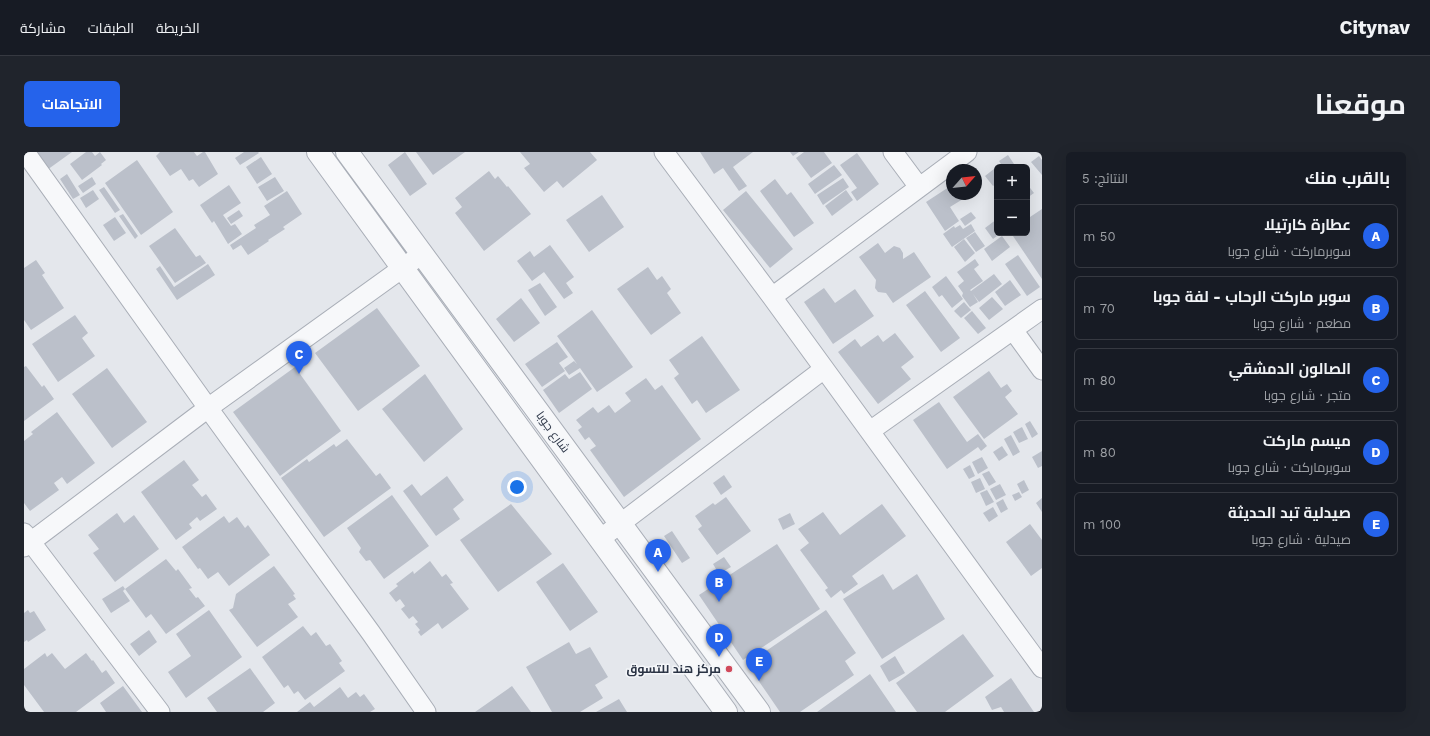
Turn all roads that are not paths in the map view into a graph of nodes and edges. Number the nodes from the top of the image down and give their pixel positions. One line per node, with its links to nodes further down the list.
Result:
1 (24, 152): 15 (street)
2 (318, 152): 9 (street, شارع جوبا)
3 (347, 152): 8 (street, شارع جوبا)
4 (664, 152): 10 (street)
5 (893, 152): 7 (street)
6 (967, 152): 7 (street)
7 (919, 187): 10 (street)
8 (422, 254): 9 (street); 17 (street, شارع جوبا)
9 (402, 268): 15 (street); 18 (street, شارع جوبا)
10 (772, 297): 13 (street)
11 (1042, 309): 12 (street)
12 (1013, 330): 14 (street); 16 (street)
13 (824, 369): 16 (street); 17 (street)
14 (1042, 370)
15 (208, 408): 19 (street); 24 (street)
16 (870, 431): 22 (street)
17 (621, 524): 18 (street); 20 (street, شارع جوبا)
18 (600, 539): 21 (street, شارع جوبا)
19 (26, 541): 23 (street)
20 (709, 644): 21 (street); 26 (street, شارع جوبا)
21 (688, 660): 25 (street, شارع جوبا)
22 (1042, 668)
23 (160, 712)
24 (426, 712)
25 (726, 712)
26 (759, 712)

